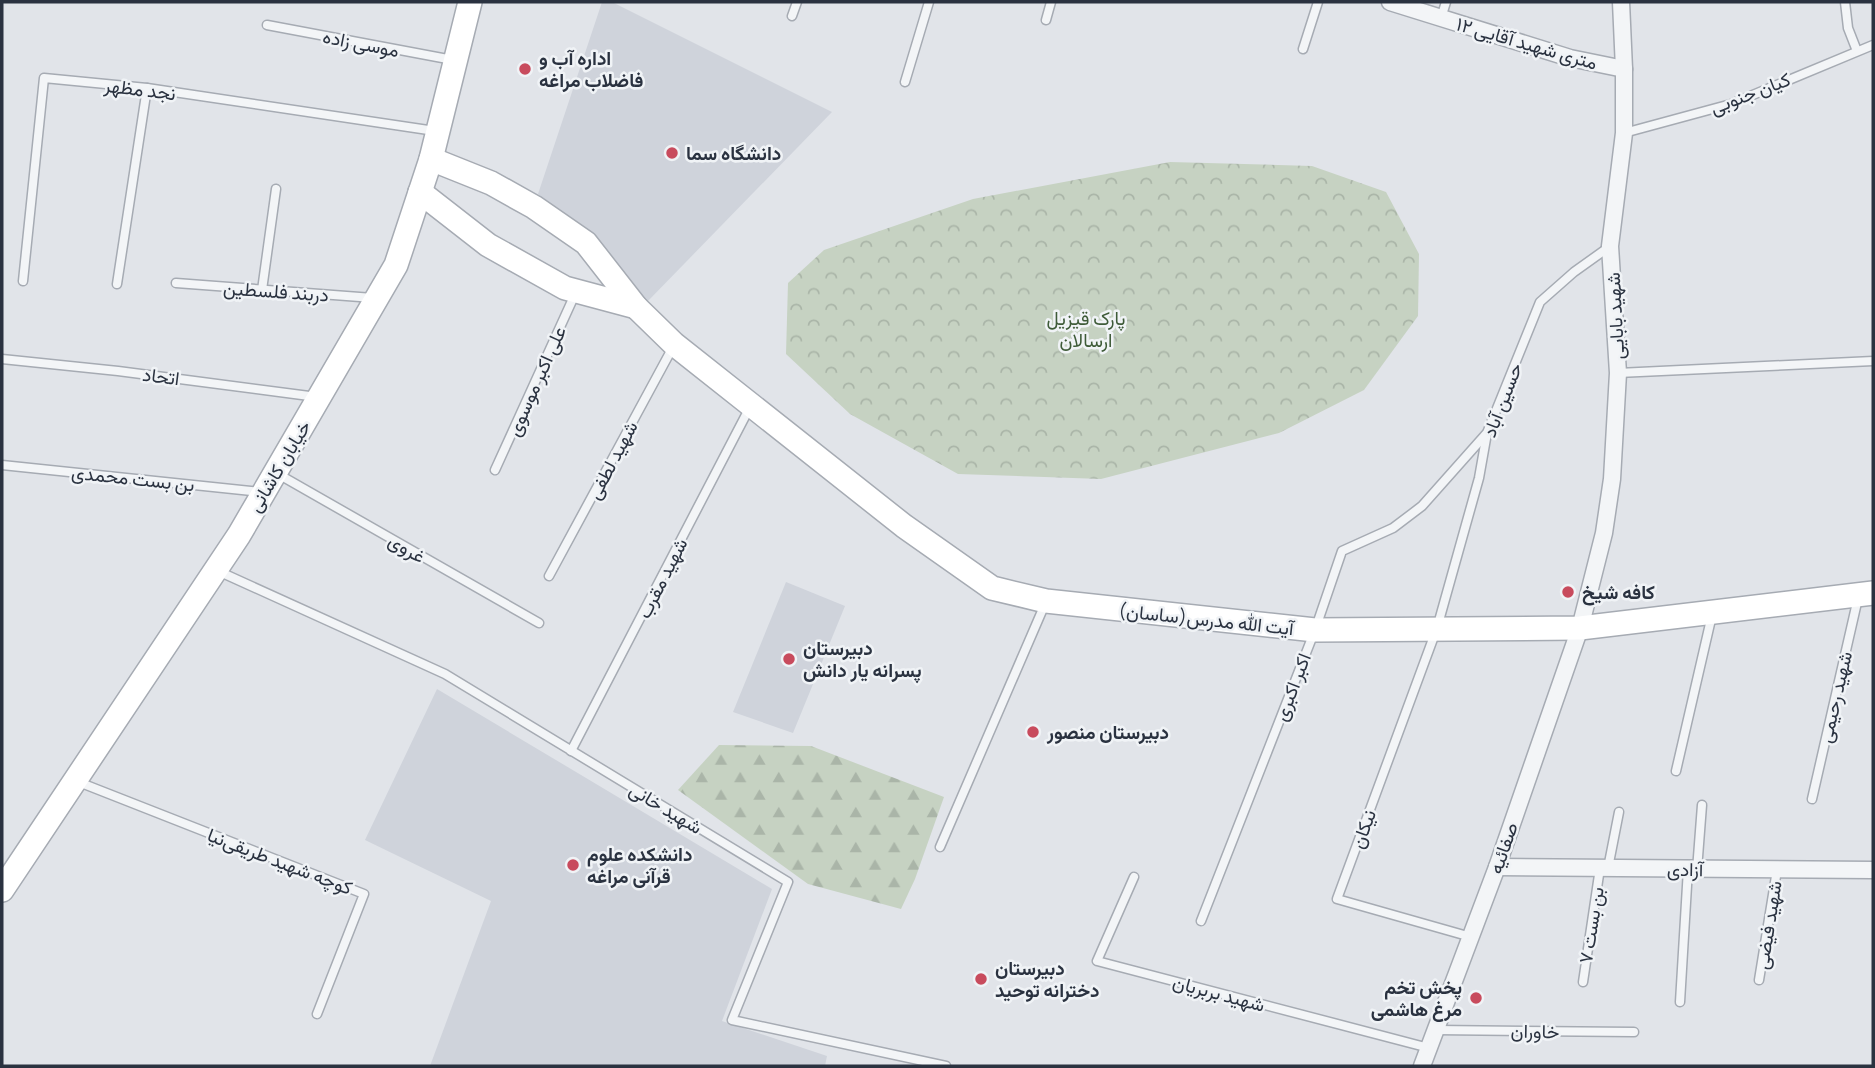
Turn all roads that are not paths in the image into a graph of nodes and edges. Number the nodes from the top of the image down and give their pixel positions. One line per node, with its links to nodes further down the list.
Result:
1 (470, 2): 16 (street, خیابان کاشانی)
2 (797, 2): 10 (lane)
3 (929, 2): 18 (lane)
4 (1051, 2): 11 (lane)
5 (1318, 2): 14 (lane)
6 (1390, 2): 9 (street, ۱۲ متری شهید آقایی)
7 (1620, 2): 17 (street, شهید بابایی)
8 (1845, 2): 15 (lane)
9 (1444, 10): 17 (street, ۱۲ متری شهید آقایی)
10 (792, 16)
11 (1046, 20)
12 (267, 25): 16 (lane, موسی زاده)
13 (1873, 45): 15 (lane, کیان جنوبی)
14 (1303, 49)
15 (1857, 51): 21 (lane, کیان جنوبی)
16 (456, 61): 20 (street, خیابان کاشانی)
17 (1624, 69): 21 (street, شهید بابایی)
18 (905, 82)
19 (147, 88): 20 (lane, نجد مظهر); 26 (lane, نجد مظهر); 27 (lane)
20 (438, 132): 22 (street, خیابان کاشانی)
21 (1624, 134): 25 (street, شهید بابایی)
22 (431, 159): 24 (street, خیابان کاشانی); 32 (street, آیت الله مدرس(ساسان))
23 (276, 189): 29 (lane)
24 (420, 192): 30 (street); 31 (street, خیابان کاشانی)
25 (1610, 246): 36 (street, شهید بابایی); 39 (lane, حسین آباد)
26 (23, 281)
27 (117, 284)
28 (176, 284): 29 (lane, دربند فلسطین)
29 (262, 290): 31 (lane, دربند فلسطین)
30 (576, 292): 32 (street); 41 (lane, علی اکبر موسوی)
31 (376, 299): 37 (street, خیابان کاشانی)
32 (636, 307): 33 (street, آیت الله مدرس(ساسان))
33 (674, 344): 38 (street, آیت الله مدرس(ساسان)); 45 (lane, شهید لطفی)
34 (2, 359): 37 (lane, اتحاد)
35 (1873, 361): 36 (lane)
36 (1618, 373): 51 (street, شهید بابایی)
37 (320, 397): 42 (street, خیابان کاشانی)
38 (752, 404): 47 (street, آیت الله مدرس(ساسان)); 53 (lane, شهید مقرب)
39 (1487, 433): 50 (lane, حسین آباد); 52 (lane, اکبر اکبری)
40 (2, 465): 43 (lane, بن بست محمدی)
41 (495, 470)
42 (275, 472): 43 (street, خیابان کاشانی); 49 (lane, غروی)
43 (263, 492): 44 (street, خیابان کاشانی)
44 (216, 569): 53 (lane, شهید خانی); 55 (street, خیابان کاشانی)
45 (549, 576)
46 (1866, 594): 48 (street, آیت الله مدرس(ساسان)); 56 (lane, شهید رحیمی)
47 (1046, 601): 52 (street, آیت الله مدرس(ساسان)); 59 (lane)
48 (1713, 612): 51 (street, آیت الله مدرس(ساسان)); 54 (lane)
49 (539, 623)
50 (1437, 628): 51 (street, آیت الله مدرس(ساسان)); 52 (street, آیت الله مدرس(ساسان)); 68 (lane, نیکان)
51 (1580, 628): 60 (street, صفائیه)
52 (1315, 630): 67 (lane, اکبر اکبری)
53 (571, 751): 76 (lane, شهید خانی)
54 (1676, 771)
55 (76, 781): 66 (street, خیابان کاشانی); 72 (lane, کوچه شهید طریقی‌نیا)
56 (1812, 799)
57 (1702, 805): 62 (lane)
58 (1619, 812): 61 (lane, بن بست ۷)
59 (940, 847)
60 (1497, 867): 61 (street, آزادی); 68 (street, صفائیه)
61 (1604, 868): 62 (street, آزادی); 70 (lane, بن بست ۷)
62 (1693, 869): 63 (street, آزادی); 71 (lane)
63 (1777, 870): 64 (street, آزادی); 69 (lane, شهید فیضی)
64 (1873, 870)
65 (1134, 877): 75 (lane, شهید بربریان)
66 (2, 890)
67 (1201, 921)
68 (1471, 937): 73 (street, صفائیه)
69 (1759, 980)
70 (1583, 982)
71 (1680, 1002)
72 (317, 1014)
73 (1436, 1030): 74 (lane, خاوران); 75 (street, صفائیه)
74 (1634, 1032)
75 (1429, 1048): 77 (street, صفائیه)
76 (946, 1066)
77 (1422, 1066)

